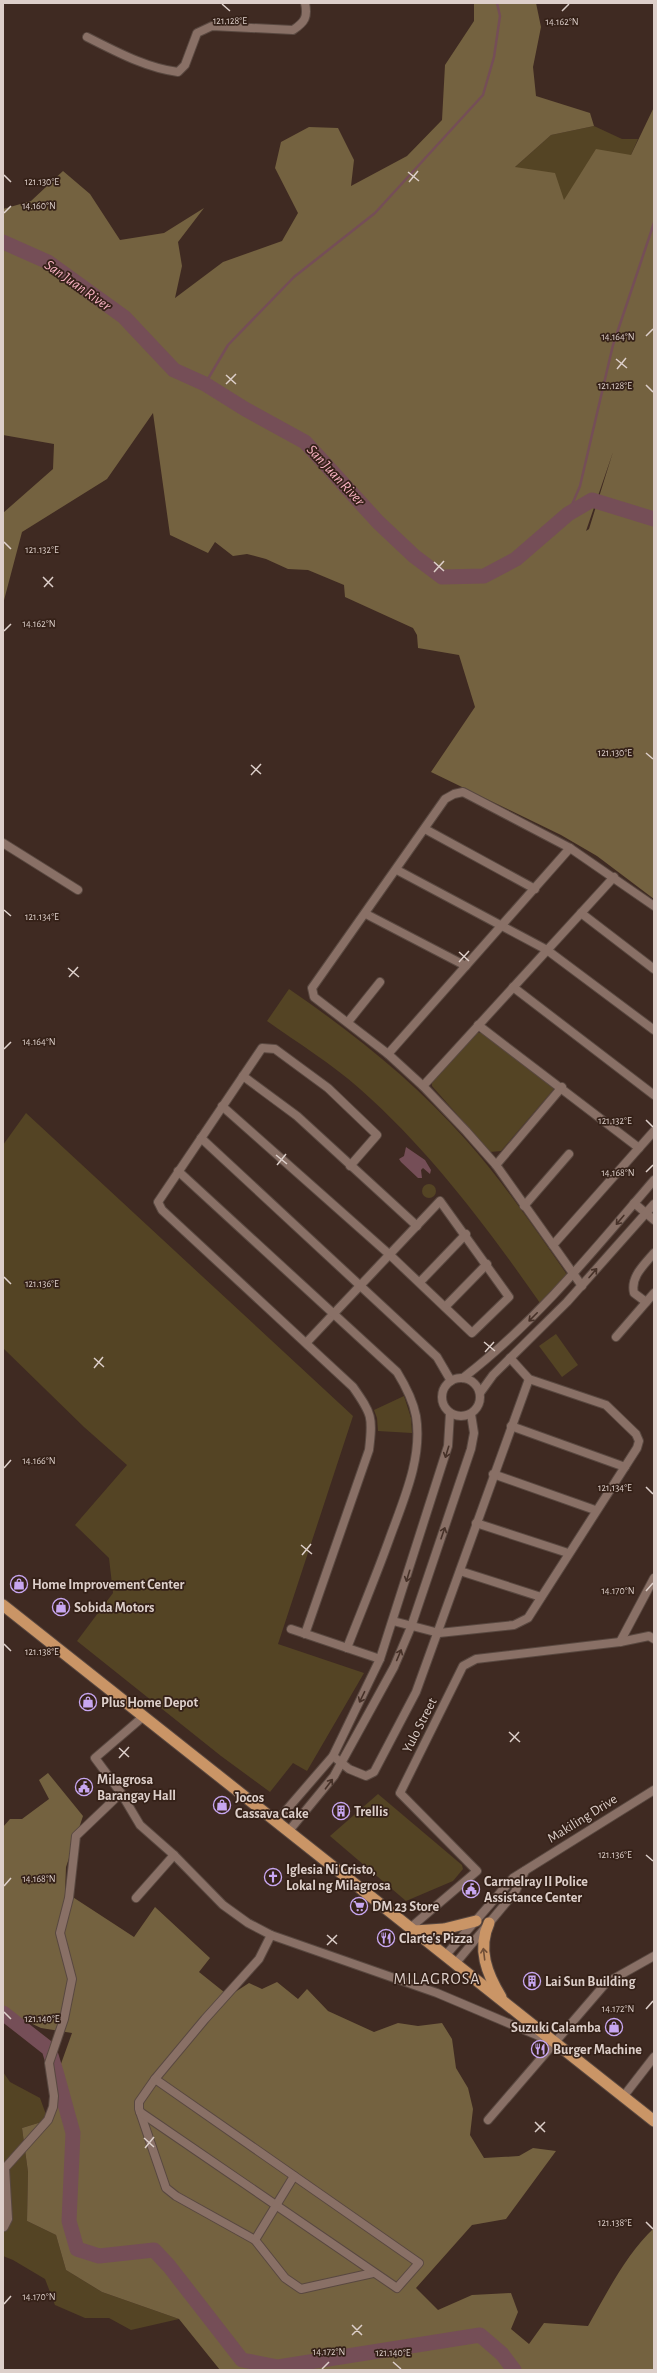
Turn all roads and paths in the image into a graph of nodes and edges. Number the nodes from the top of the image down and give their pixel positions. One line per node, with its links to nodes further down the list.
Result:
1 (305, 3): 2 (street)
2 (87, 37)
3 (425, 830): 5 (street); 6 (street); 8 (street)
4 (3, 843): 9 (street)
5 (570, 848): 7 (street); 8 (street)
6 (397, 870): 12 (street); 13 (street)
7 (614, 877): 10 (street); 11 (street)
8 (535, 889): 13 (street)
9 (78, 890)
10 (654, 906)
11 (581, 913): 14 (street); 16 (street)
12 (366, 914): 15 (street); 19 (street)
13 (501, 927): 14 (street); 15 (street)
14 (547, 950): 18 (street); 21 (street)
15 (466, 966): 22 (street)
16 (654, 969)
17 (380, 982): 19 (street)
18 (513, 987): 20 (street); 26 (street)
19 (348, 1022): 22 (street)
20 (478, 1025): 24 (street); 25 (street)
21 (654, 1030)
22 (388, 1054): 24 (street)
23 (243, 1076): 27 (street); 33 (street); 33 (street)
24 (423, 1086): 32 (street)
25 (562, 1087): 30 (street); 32 (street)
26 (654, 1095)
27 (222, 1106): 29 (street); 45 (street)
28 (654, 1131): 30 (street)
29 (201, 1138): 34 (street); 49 (street)
30 (639, 1148): 43 (street)
31 (569, 1154): 38 (street)
32 (496, 1165): 38 (street)
33 (350, 1166): 41 (street)
34 (178, 1171): 54 (street); 56 (street)
35 (654, 1180): 36 (street)
36 (634, 1203): 39 (street); 47 (street, one-way to 47)
37 (654, 1204): 39 (street)
38 (524, 1206): 43 (street)
39 (646, 1213): 40 (street); 50 (street, one-way to 39)
40 (654, 1220)
41 (417, 1226): 42 (street); 45 (street)
42 (466, 1234): 46 (street); 48 (street)
43 (553, 1245): 47 (street)
44 (654, 1253): 52 (street)
45 (390, 1255): 48 (street); 49 (street)
46 (487, 1264): 53 (street); 53 (street)
47 (574, 1274): 50 (street); 58 (street, one-way to 58)
48 (420, 1282): 53 (street)
49 (361, 1285): 54 (street); 60 (street)
50 (582, 1286): 57 (street)
51 (654, 1293): 52 (street)
52 (646, 1302): 55 (street)
53 (446, 1307)
54 (334, 1314): 56 (street); 81 (street)
55 (616, 1337)
56 (307, 1342): 78 (street)
57 (510, 1358): 59 (street); 61 (street)
58 (463, 1378): 60 (street); 61 (street)
59 (529, 1379): 64 (street); 65 (street)
60 (451, 1381): 62 (street)
61 (480, 1393): 63 (street)
62 (450, 1413): 63 (street); 74 (street, one-way to 74)
63 (472, 1414): 75 (street, one-way to 63)
64 (511, 1426): 65 (street); 66 (street)
65 (625, 1467): 67 (street)
66 (493, 1474): 67 (street); 68 (street)
67 (595, 1510): 69 (street)
68 (476, 1523): 69 (street); 70 (street)
69 (568, 1553): 72 (street)
70 (460, 1571): 72 (street); 77 (street)
71 (654, 1578): 80 (street)
72 (540, 1597): 77 (street)
73 (3, 1605): 83 (highway)
74 (393, 1621): 75 (street); 82 (street)
75 (411, 1627): 77 (street); 85 (street, one-way to 75)
76 (291, 1629): 78 (street)
77 (439, 1633): 85 (street)
78 (304, 1634): 81 (street)
79 (654, 1639): 80 (street, Yulo Street)
80 (620, 1642): 95 (street, Yulo Street)
81 (347, 1648): 82 (street)
82 (380, 1659): 84 (street, one-way to 84)
83 (144, 1716): 87 (street); 88 (highway)
84 (333, 1756): 85 (street); 88 (street)
85 (342, 1764): 89 (street, one-way to 85)
86 (654, 1790): 91 (street, Makiling Drive)
87 (121, 1794): 90 (street); 110 (street)
88 (276, 1822): 89 (highway)
89 (288, 1832): 95 (highway)
90 (174, 1855): 92 (street); 96 (street)
91 (525, 1872): 93 (street, Makiling Drive); 94 (street, Makiling Drive)
92 (136, 1898)
93 (476, 1921): 95 (highway); 97 (street, Makiling Drive)
94 (489, 1923): 99 (street, Makiling Drive); 100 (highway, one-way to 94)
95 (412, 1930): 97 (highway)
96 (271, 1934): 101 (street); 103 (street)
97 (445, 1956): 99 (highway)
98 (654, 1956): 101 (street)
99 (455, 1964): 100 (highway)
100 (504, 2002): 101 (highway)
101 (556, 2043): 104 (highway); 106 (street)
102 (654, 2057): 104 (street)
103 (155, 2079): 105 (street); 108 (street)
104 (623, 2097): 107 (highway)
105 (140, 2112): 109 (street); 111 (street)
106 (488, 2120)
107 (654, 2121)
108 (294, 2176): 109 (street); 112 (street)
109 (276, 2204): 111 (street); 112 (street)
110 (4, 2227)
111 (255, 2240): 112 (street)
112 (373, 2273)

